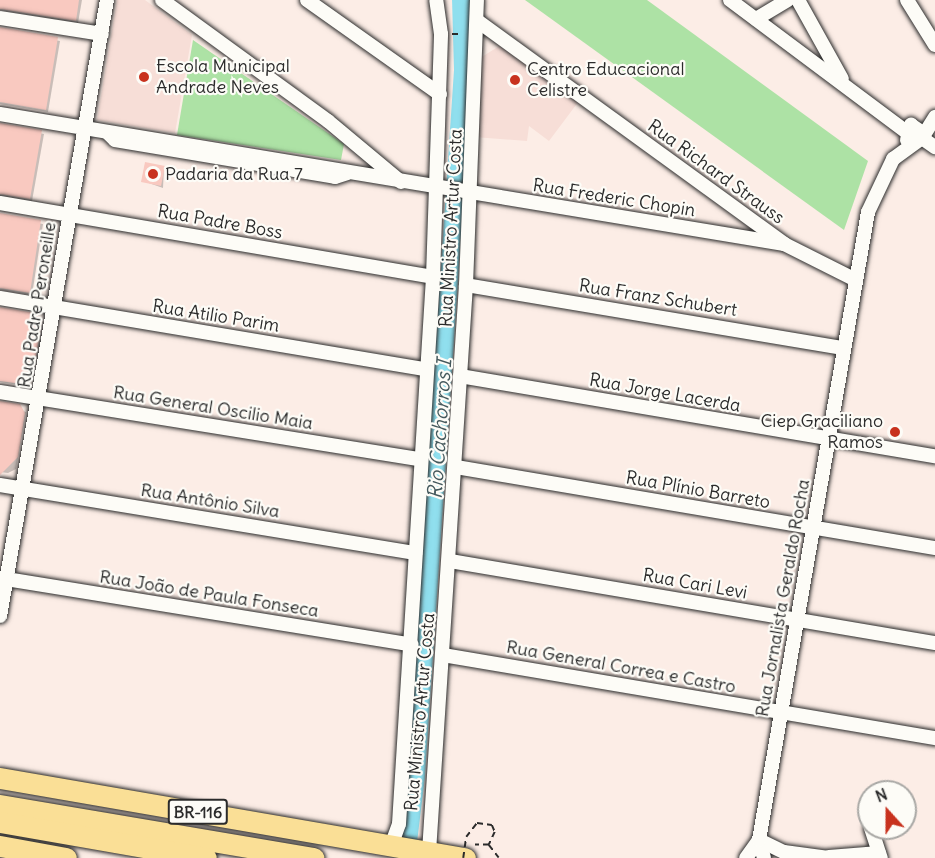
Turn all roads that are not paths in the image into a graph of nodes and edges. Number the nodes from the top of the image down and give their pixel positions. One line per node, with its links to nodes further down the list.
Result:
1 (107, 0): 13 (street, Rua Padre Peroneille)
2 (162, 0): 23 (street)
3 (308, 0): 18 (street)
4 (436, 0): 18 (street, Rua Ministro Artur Costa)
5 (477, 0): 12 (street, Rua Ministro Artur Costa)
6 (730, 0): 11 (street)
7 (788, 0): 11 (street)
8 (798, 0): 17 (street)
9 (906, 0): 15 (street)
10 (0, 18): 13 (street)
11 (756, 19): 17 (street)
12 (479, 22): 14 (street, Rua Richard Strauss); 16 (street, Rua Ministro Artur Costa)
13 (102, 34): 21 (street, Rua Padre Peroneille)
14 (504, 40): 16 (street); 28 (street, Rua Richard Strauss)
15 (935, 45)
16 (478, 52): 25 (street, Rua Ministro Artur Costa)
17 (844, 82): 22 (street)
18 (440, 94): 24 (street, Rua Ministro Artur Costa)
19 (0, 114): 21 (street, Rua Frederic Chopin)
20 (935, 117): 22 (street, Rua Jornalista Geraldo Rocha)
21 (87, 129): 23 (street, Rua Frederic Chopin); 27 (street, Rua Padre Peroneille)
22 (917, 134): 30 (street, Rua Jornalista Geraldo Rocha)
23 (402, 182): 24 (street, Rua Frederic Chopin)
24 (442, 189): 25 (street, Rua Frederic Chopin); 29 (street, Rua Ministro Artur Costa)
25 (467, 193): 28 (street, Rua Frederic Chopin); 31 (street, Rua Ministro Artur Costa)
26 (0, 203): 27 (street, Rua Padre Boss)
27 (70, 215): 29 (street, Rua Padre Boss); 33 (street, Rua Padre Peroneille)
28 (784, 244): 30 (street, Rua Richard Strauss)
29 (434, 277): 35 (street, Rua Ministro Artur Costa)
30 (856, 280): 34 (street, Rua Jornalista Geraldo Rocha)
31 (466, 285): 34 (street, Rua Franz Schubert); 36 (street, Rua Ministro Artur Costa)
32 (0, 298): 33 (street, Rua Atilio Parim)
33 (55, 308): 35 (street, Rua Atilio Parim); 38 (street, Rua Padre Peroneille)
34 (844, 348): 39 (street, Rua Jornalista Geraldo Rocha)
35 (426, 369): 41 (street, Rua Ministro Artur Costa)
36 (460, 376): 39 (street, Rua Jorge Lacerda); 42 (street, Rua Ministro Artur Costa)
37 (0, 392): 38 (street, Rua General Oscilio Maia)
38 (39, 399): 41 (street, Rua General Oscilio Maia); 44 (street, Rua Padre Peroneille)
39 (828, 440): 40 (street, Rua Jorge Lacerda); 45 (street, Rua Jornalista Geraldo Rocha)
40 (935, 456)
41 (420, 459): 47 (street, Rua Ministro Artur Costa)
42 (456, 467): 45 (street, Rua Plínio Barreto); 48 (street, Rua Ministro Artur Costa)
43 (0, 484): 44 (street, Rua Antônio Silva)
44 (24, 489): 47 (street, Rua Antônio Silva); 49 (street, Rua Padre Peroneille)
45 (814, 528): 46 (street, Rua Plínio Barreto); 51 (street, Rua Jornalista Geraldo Rocha)
46 (935, 548)
47 (415, 553): 53 (street, Rua Ministro Artur Costa)
48 (450, 561): 51 (street, Rua Cari Levi); 54 (street, Rua Ministro Artur Costa)
49 (4, 579): 50 (street, Rua Padre Peroneille); 53 (street, Rua João de Paula Fonseca)
50 (0, 616)
51 (799, 620): 52 (street, Rua Cari Levi); 55 (street, Rua Jornalista Geraldo Rocha)
52 (935, 643)
53 (412, 645): 64 (street, Rua Ministro Artur Costa)
54 (443, 655): 55 (street, Rua General Correa e Castro); 65 (street, Rua Ministro Artur Costa)
55 (783, 712): 56 (street, Rua General Correa e Castro); 60 (street, Rua Jornalista Geraldo Rocha)
56 (935, 738)
57 (0, 778): 64 (highway, BR-116)
58 (0, 805): 71 (highway, BR-116)
59 (0, 822): 70 (highway, BR-116)
60 (759, 840): 72 (street, Rua Jornalista Geraldo Rocha); 73 (street, Rua Jornalista Geraldo Rocha); 74 (street)
61 (875, 840): 68 (street)
62 (0, 841): 66 (highway)
63 (0, 846): 66 (highway)
64 (394, 846): 65 (highway, BR-116)
65 (426, 851): 67 (highway, BR-116)
66 (37, 852): 69 (highway)
67 (462, 853)
68 (880, 856): 74 (street)
69 (66, 858)
70 (206, 858)
71 (314, 858)
72 (746, 858)
73 (764, 858)
74 (829, 858)

